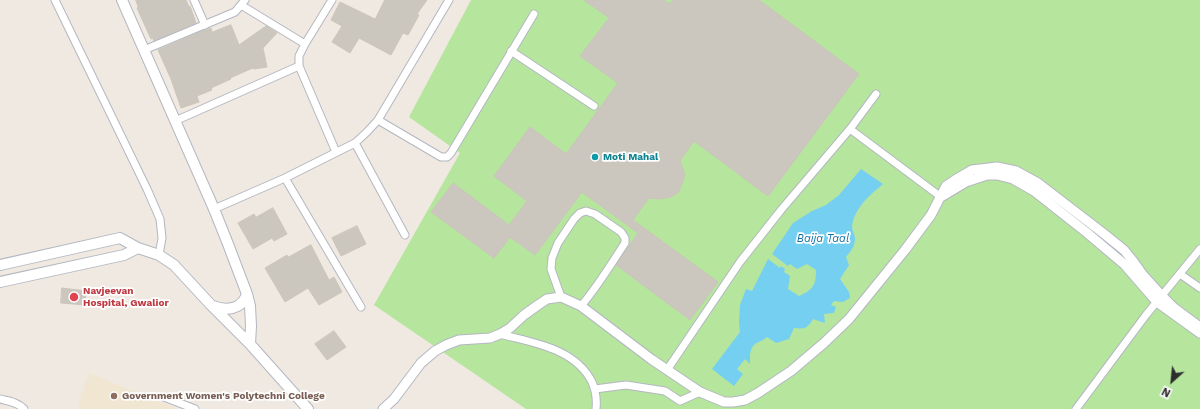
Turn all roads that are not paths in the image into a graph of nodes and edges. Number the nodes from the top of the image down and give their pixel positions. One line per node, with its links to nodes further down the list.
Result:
1 (55, 0): 26 (street)
2 (122, 0): 10 (main road)
3 (194, 0): 8 (street)
4 (332, 0): 9 (street)
5 (448, 0): 15 (street)
6 (243, 3): 8 (street); 9 (street)
7 (534, 14): 11 (street)
8 (205, 25): 10 (street)
9 (305, 44): 12 (street)
10 (144, 50): 16 (main road)
11 (512, 51): 14 (street); 15 (street)
12 (299, 66): 16 (street); 19 (street)
13 (876, 94): 17 (street)
14 (594, 106)
15 (378, 120): 18 (street)
16 (175, 121): 22 (main road)
17 (850, 129): 21 (street); 41 (street)
18 (355, 143): 19 (street); 23 (street)
19 (336, 152): 20 (street)
20 (284, 178): 22 (street); 36 (street)
21 (942, 197): 33 (street); 46 (street)
22 (214, 209): 31 (main road)
23 (405, 235)
24 (138, 248): 26 (main road); 27 (main road); 29 (main road)
25 (1200, 249): 28 (street)
26 (159, 254): 34 (main road)
27 (0, 265)
28 (1180, 274): 30 (street); 33 (street)
29 (0, 282)
30 (1200, 288)
31 (247, 294): 34 (main road); 40 (main road)
32 (561, 297): 35 (street); 35 (street); 38 (street)
33 (1159, 299): 37 (street); 39 (street); 52 (street)
34 (211, 305): 40 (main road)
35 (581, 306): 41 (street)
36 (361, 307)
37 (1200, 326)
38 (500, 334): 42 (street); 50 (street)
39 (1200, 334)
40 (250, 344): 49 (main road)
41 (667, 370): 43 (street)
42 (595, 389): 43 (street); 51 (street)
43 (700, 392): 46 (street)
44 (164, 397): 48 (street)
45 (0, 399): 47 (street)
46 (723, 406)
47 (24, 409)
48 (195, 409)
49 (308, 409)
50 (384, 409)
51 (596, 409)
52 (1076, 409)

